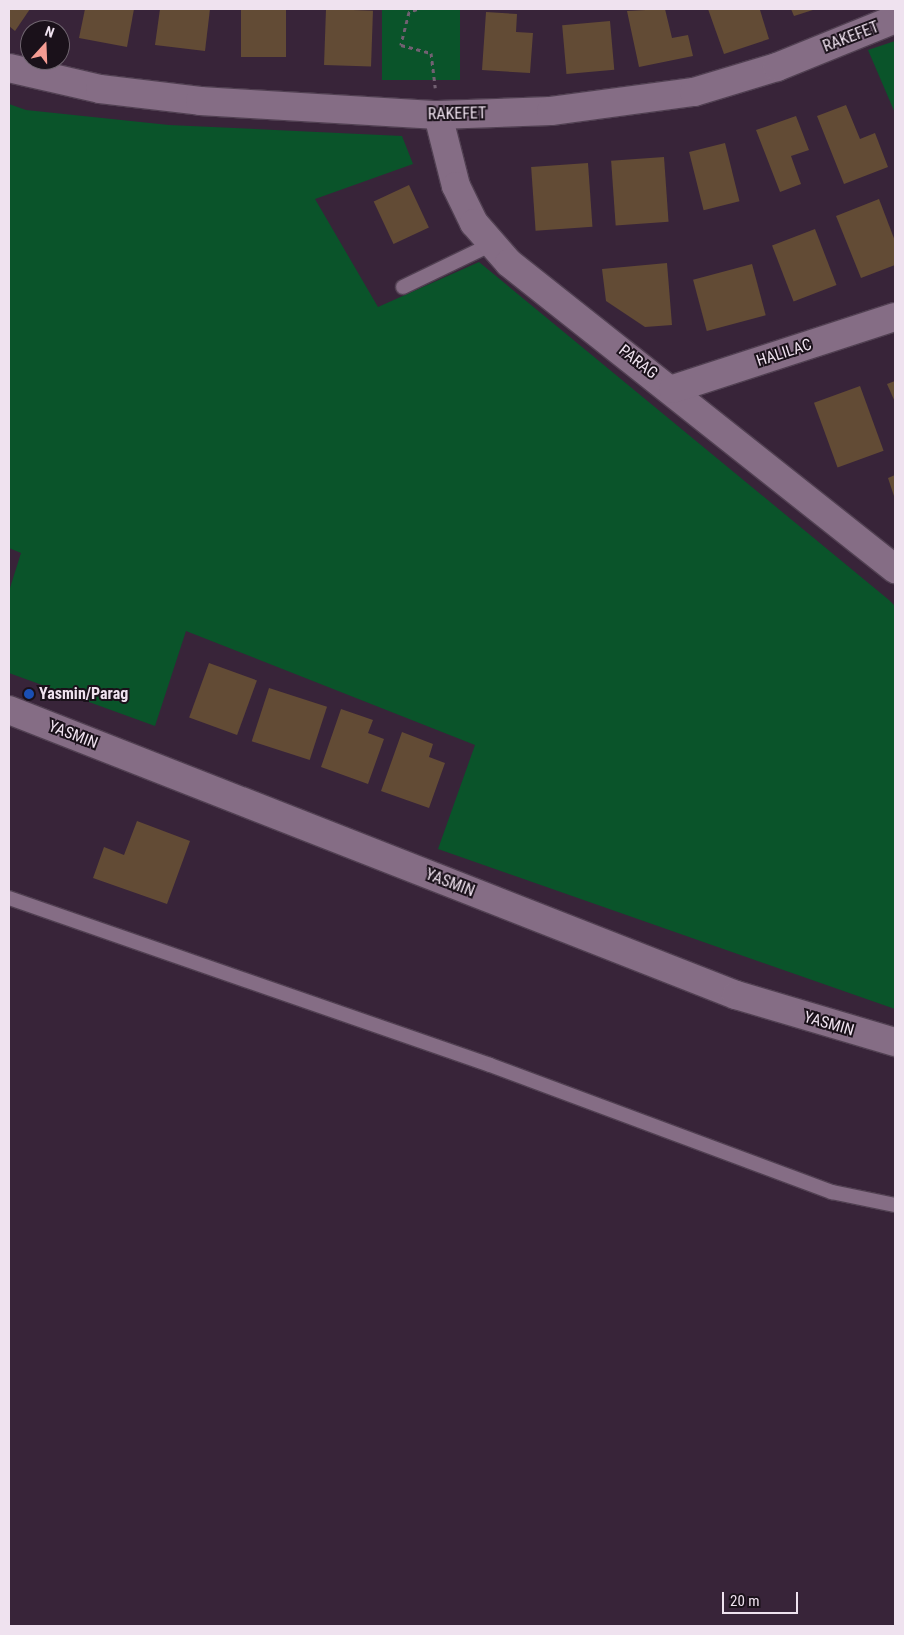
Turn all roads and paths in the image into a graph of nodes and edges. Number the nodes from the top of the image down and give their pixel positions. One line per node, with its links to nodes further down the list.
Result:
1 (417, 9): 4 (path)
2 (895, 19): 4 (street, RAKEFET)
3 (9, 68): 4 (street, RAKEFET)
4 (438, 116): 5 (street, PARAG)
5 (492, 244): 6 (lane); 8 (street, PARAG)
6 (403, 287)
7 (895, 317): 8 (street, HALILAC)
8 (673, 389): 9 (street, PARAG)
9 (895, 569)
10 (9, 710): 12 (street, YASMIN)
11 (9, 898): 13 (lane)
12 (895, 1042)
13 (895, 1205)

